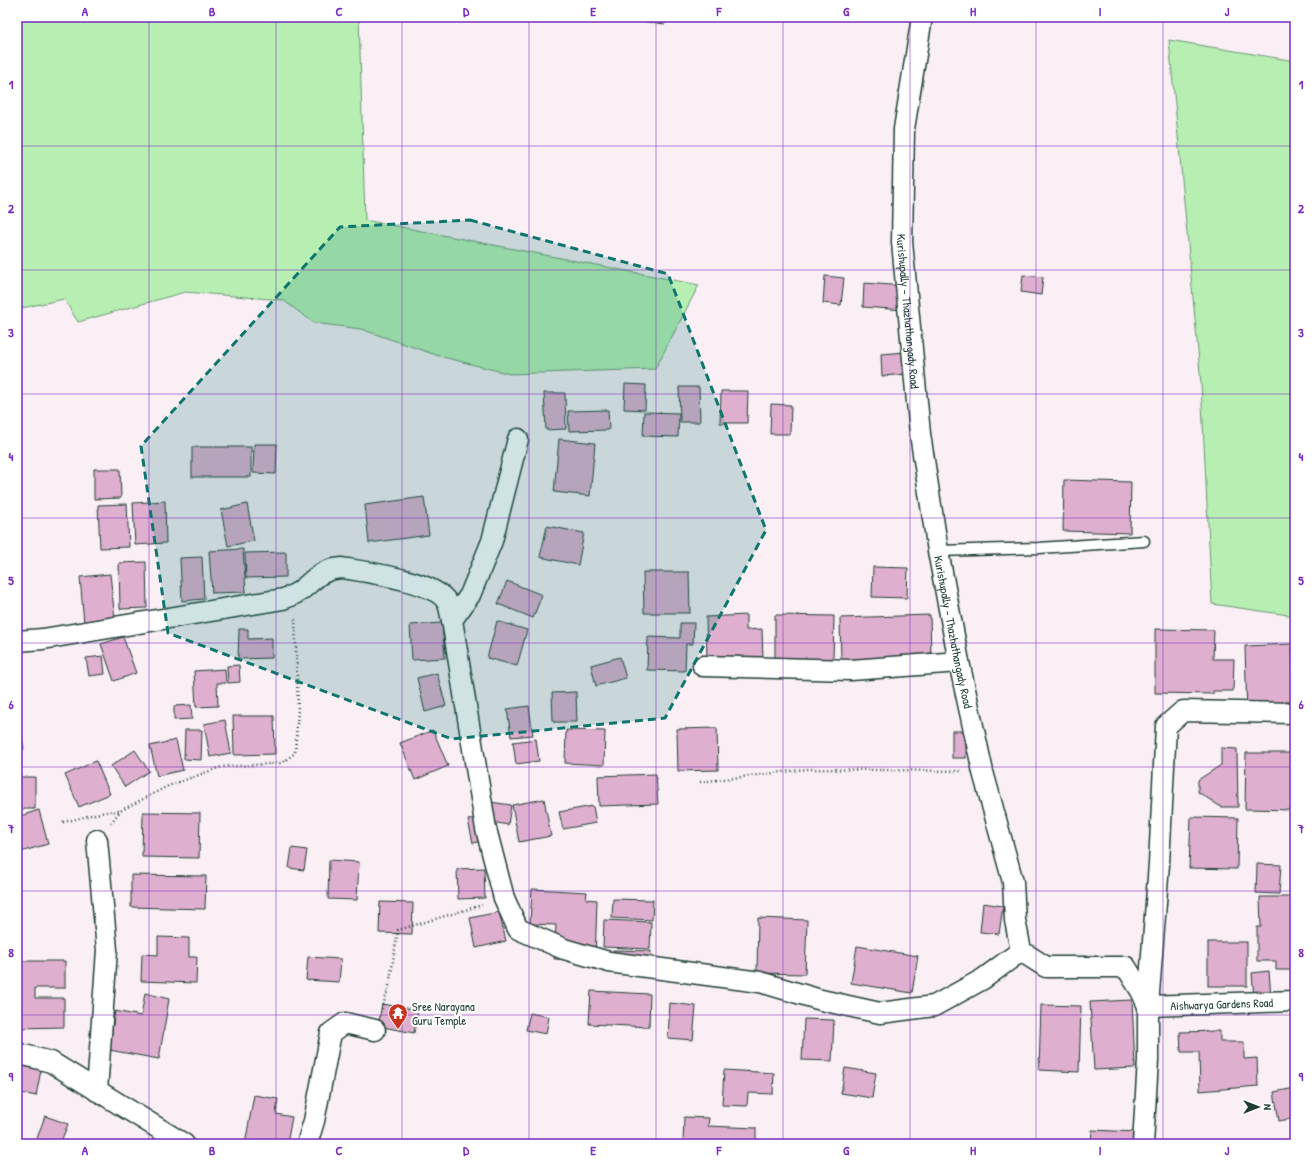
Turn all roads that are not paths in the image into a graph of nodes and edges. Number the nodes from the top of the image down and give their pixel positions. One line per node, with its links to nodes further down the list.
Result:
1 (922, 17): 4 (street, Kurishupally - Thazhathangady Road)
2 (518, 439): 5 (street)
3 (1144, 541): 4 (lane)
4 (938, 550): 7 (street, Kurishupally - Thazhathangady Road)
5 (452, 620): 6 (street); 11 (street)
6 (17, 641)
7 (959, 662): 8 (street); 11 (street, Kurishupally - Thazhathangady Road)
8 (703, 666)
9 (1295, 713): 13 (street)
10 (97, 840): 16 (street)
11 (1021, 951): 13 (street)
12 (1295, 1001): 13 (street, Aishwarya Gardens Road)
13 (1148, 1006): 19 (street)
14 (375, 1030): 18 (street)
15 (17, 1053): 16 (street)
16 (97, 1091): 17 (street)
17 (184, 1144)
18 (307, 1144)
19 (1143, 1144)

